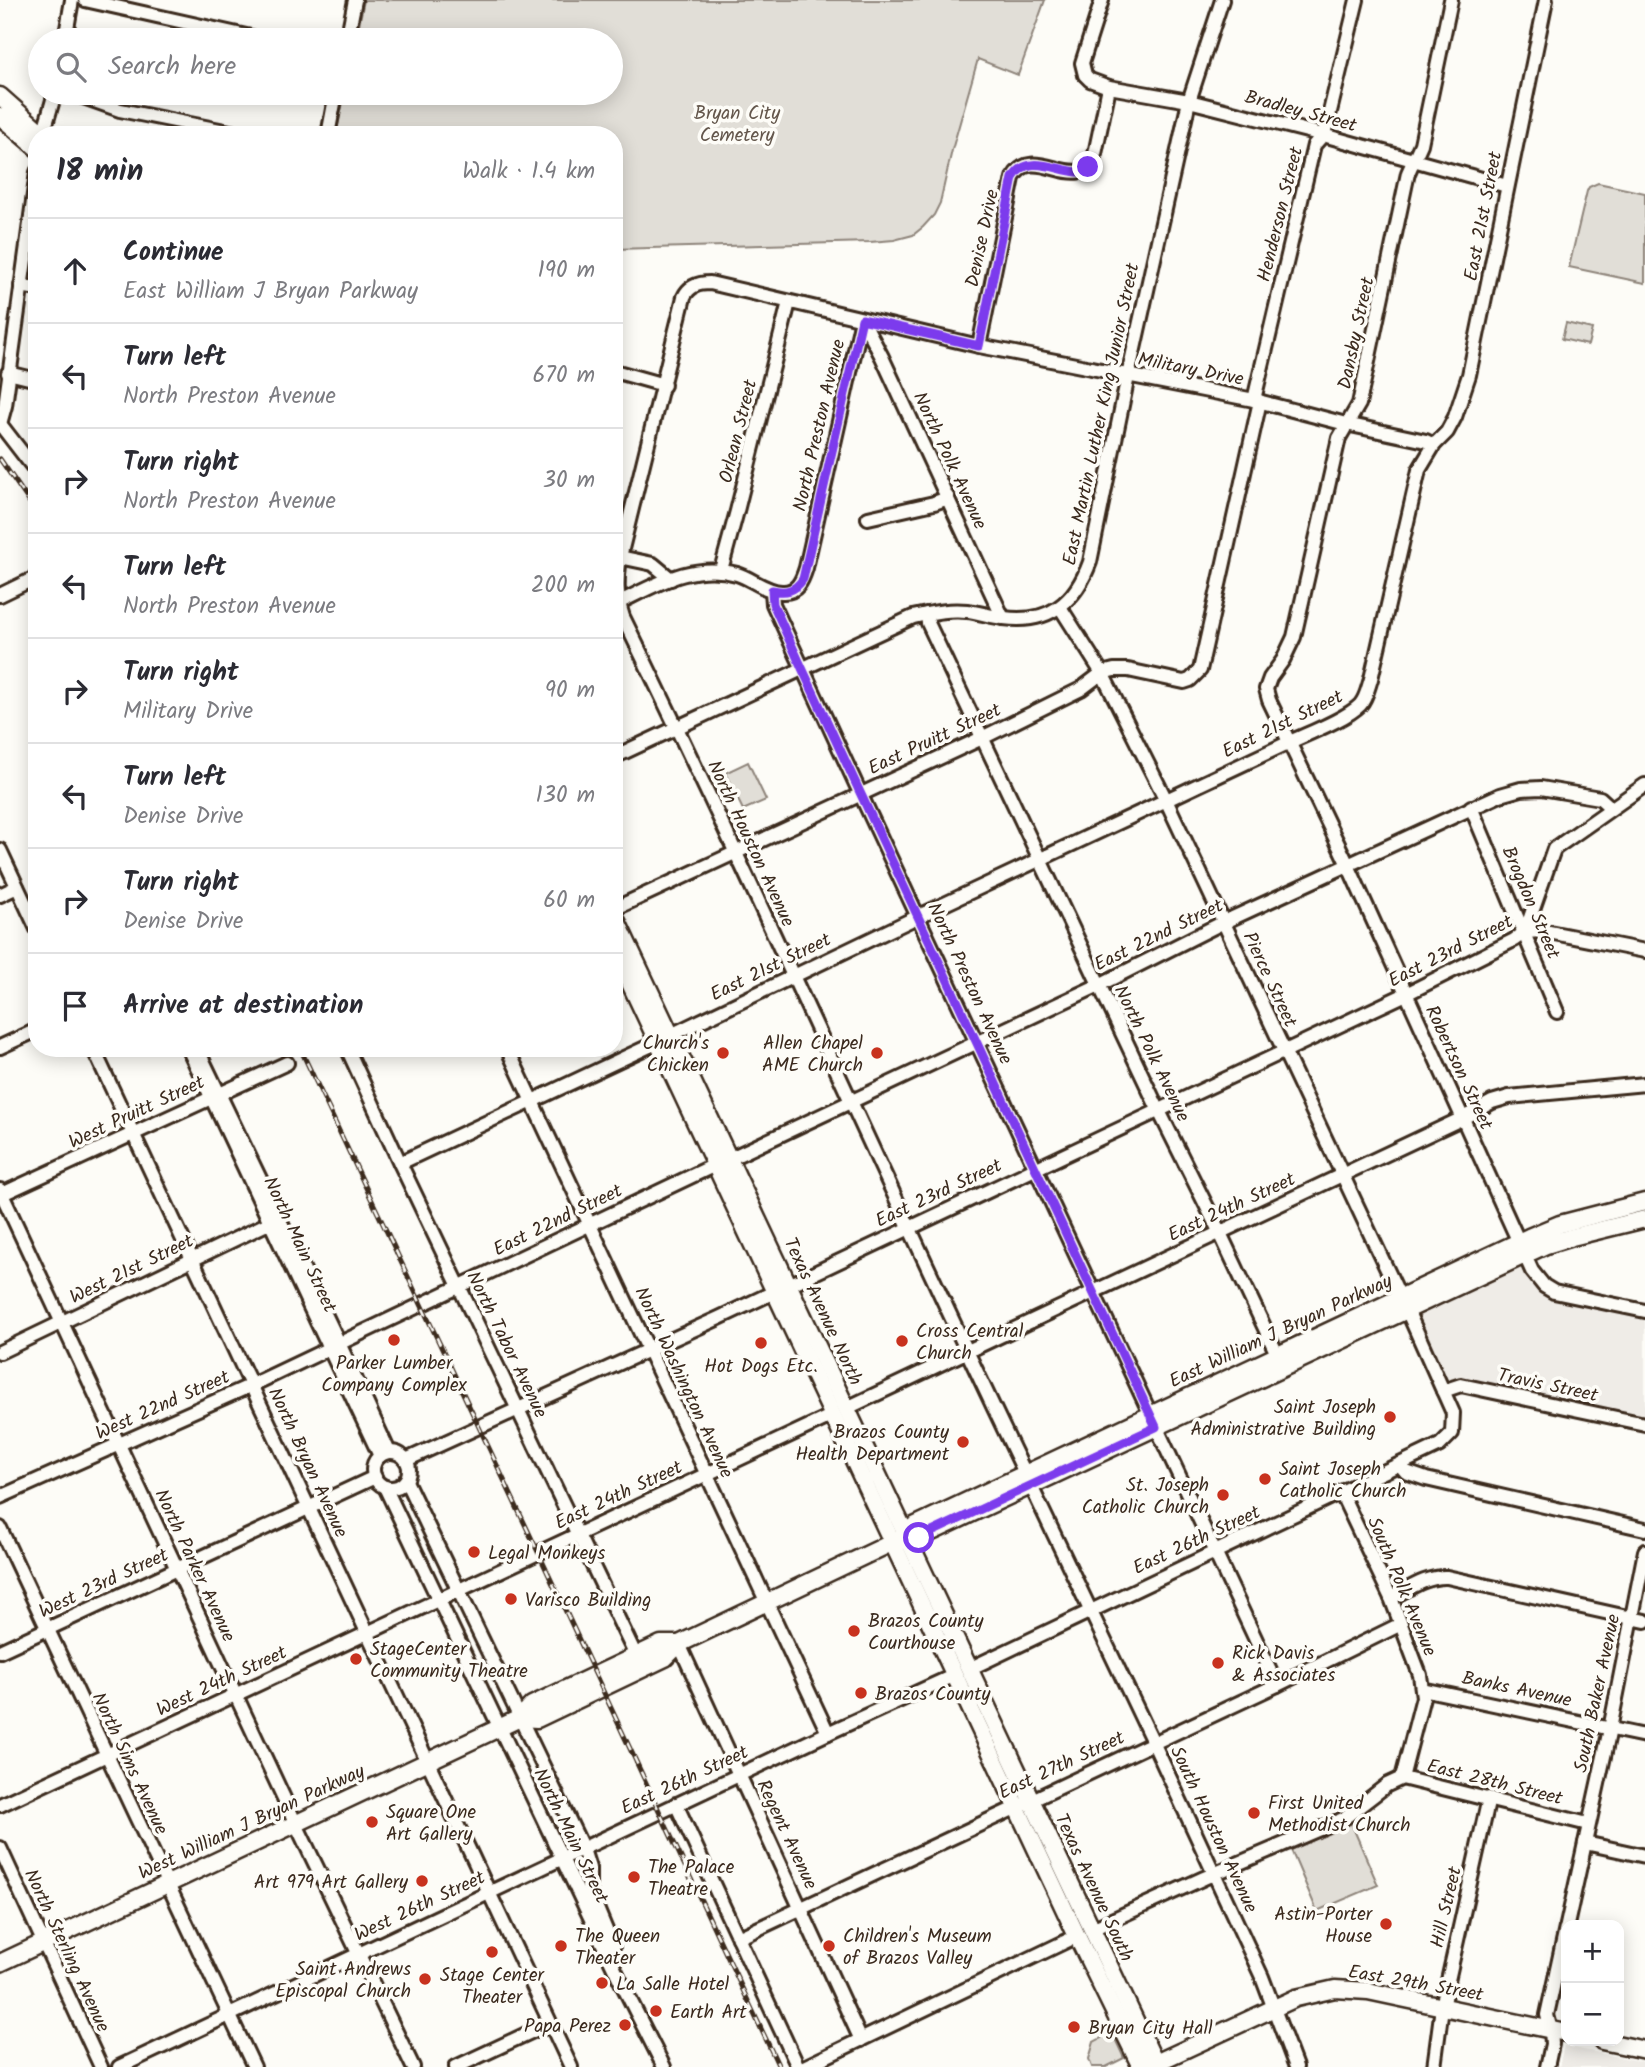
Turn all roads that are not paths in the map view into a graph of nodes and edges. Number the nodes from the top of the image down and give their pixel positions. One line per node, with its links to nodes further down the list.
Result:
1 (72, 0): 9 (street)
2 (85, 0): 10 (street)
3 (355, 0): 11 (street)
4 (1102, 0): 12 (street, Bradley Street)
5 (1222, 0): 14 (street, East Martin Luther King Junior Street)
6 (1357, 0): 23 (street, Henderson Street)
7 (1451, 0): 25 (street, Dansby Street)
8 (1546, 0): 26 (street, East 21st Street)
9 (67, 28)
10 (210, 28)
11 (349, 28)
12 (1110, 87): 14 (street, Bradley Street); 33 (street, Denise Drive)
13 (0, 96): 19 (main road)
14 (1189, 101): 23 (street, Bradley Street); 36 (street, East Martin Luther King Junior Street)
15 (52, 105): 20 (street)
16 (106, 105): 21 (street)
17 (334, 105): 22 (street)
18 (0, 116): 24 (main road)
19 (34, 126)
20 (45, 126)
21 (200, 126)
22 (330, 126)
23 (1322, 135): 25 (street, Bradley Street); 39 (street, Henderson Street)
24 (28, 141)
25 (1413, 161): 26 (street, Bradley Street); 41 (street, Dansby Street)
26 (1507, 187): 42 (street, East 21st Street)
27 (28, 236): 28 (street)
28 (21, 286): 30 (street); 34 (street)
29 (693, 286): 31 (street, Military Drive); 38 (street, North Houston Avenue)
30 (28, 287)
31 (789, 302): 32 (street, Military Drive); 48 (street, Orlean Street)
32 (862, 319): 33 (street, Military Drive); 44 (street, North Polk Avenue); 51 (street, North Preston Avenue)
33 (979, 346): 36 (street, Military Drive)
34 (8, 373): 37 (street); 40 (street)
35 (623, 374): 38 (street)
36 (1128, 376): 39 (street, Military Drive); 54 (street, East Martin Luther King Junior Street)
37 (28, 378)
38 (664, 385): 46 (street, North Houston Avenue)
39 (1257, 400): 41 (street, Military Drive); 59 (street, Henderson Street)
40 (0, 424): 43 (street)
41 (1346, 424): 42 (street, Military Drive); 62 (street, Dansby Street)
42 (1434, 445): 62 (street, East 21st Street)
43 (28, 460)
44 (948, 498): 45 (street); 56 (street, North Polk Avenue)
45 (868, 518)
46 (623, 534)
47 (623, 557): 49 (street)
48 (721, 570): 49 (street); 51 (street)
49 (671, 579): 53 (street)
50 (28, 582): 52 (street)
51 (772, 590): 58 (street, North Preston Avenue)
52 (0, 595)
53 (623, 602)
54 (1060, 607): 56 (street, East Martin Luther King Junior Street); 59 (street, Pierce Street)
55 (927, 614): 56 (street, East Martin Luther King Junior Street); 58 (street, East Martin Luther King Junior Street); 61 (street, North Polk Avenue)
56 (1003, 618)
57 (623, 619): 60 (street, North Houston Avenue)
58 (802, 668): 60 (street, East Martin Luther King Junior Street); 65 (street, North Preston Avenue)
59 (1102, 673): 61 (street, East Pruitt Street); 66 (street, Pierce Street)
60 (677, 728): 63 (street, East Martin Luther King Junior Street); 70 (street, North Houston Avenue)
61 (982, 738): 65 (street, East Pruitt Street); 71 (street, North Polk Avenue)
62 (1290, 743): 66 (street, East 21st Street); 72 (street, Robertson Street)
63 (623, 753)
64 (1645, 785): 68 (street)
65 (860, 793): 70 (street, East Pruitt Street); 77 (street, North Preston Avenue)
66 (1166, 800): 71 (street, East 21st Street); 78 (street, Pierce Street)
67 (1471, 807): 68 (street, East 22nd Street); 72 (street, East 22nd Street); 79 (street, Brogdon Street)
68 (1611, 808): 79 (street)
69 (0, 850): 73 (street)
70 (736, 852): 75 (street, East Pruitt Street); 83 (street, North Houston Avenue)
71 (1041, 859): 77 (street, East 21st Street); 84 (street, North Polk Avenue)
72 (1348, 865): 78 (street, East 22nd Street); 85 (street, Robertson Street)
73 (17, 887): 74 (street); 76 (street)
74 (0, 895)
75 (623, 905)
76 (28, 910)
77 (919, 916): 83 (street, East 21st Street); 89 (street, North Preston Avenue)
78 (1224, 922): 84 (street, East 22nd Street); 91 (street, Pierce Street)
79 (1525, 932): 81 (street, East 23rd Street); 85 (street, East 23rd Street); 86 (street, Brogdon Street)
80 (623, 937): 88 (main road, Texas Avenue North)
81 (1645, 951)
82 (623, 965): 88 (main road, Texas Avenue North)
83 (792, 977): 88 (street, East 21st Street); 101 (street, North Houston Avenue)
84 (1099, 985): 89 (street, East 22nd Street); 102 (street, North Polk Avenue)
85 (1406, 994): 91 (street, East 23rd Street); 103 (street, Robertson Street)
86 (1557, 1012)
87 (28, 1034): 90 (street)
88 (664, 1038): 100 (street, East 21st Street); 105 (main road, Texas Avenue North)
89 (976, 1041): 101 (street, East 22nd Street); 107 (street, North Preston Avenue)
90 (0, 1047)
91 (1283, 1052): 102 (street, East 23rd Street); 108 (street, Pierce Street)
92 (97, 1057): 104 (street, North Bryan Avenue)
93 (193, 1057): 99 (street, North Main Street)
94 (200, 1057): 99 (street, North Main Street)
95 (351, 1057): 106 (street, North Tabor Avenue)
96 (511, 1057): 100 (street, North Washington Avenue)
97 (287, 1063): 99 (street, West Pruitt Street)
98 (1645, 1084): 103 (street, East 24th Street)
99 (215, 1096): 104 (street, West Pruitt Street); 112 (street, North Main Street)
100 (531, 1100): 106 (street, East 21st Street); 113 (street, North Washington Avenue)
101 (851, 1101): 105 (street, East 22nd Street); 114 (street, North Houston Avenue)
102 (1158, 1109): 107 (street, East 23rd Street); 115 (street, North Polk Avenue)
103 (1463, 1118): 108 (street, East 24th Street); 116 (street, Robertson Street)
104 (133, 1133): 109 (street, West Pruitt Street); 117 (street, North Bryan Avenue)
105 (722, 1162): 113 (street, East 22nd Street); 119 (main road, Texas Avenue North)
106 (400, 1163): 118 (street, North Tabor Avenue)
107 (1034, 1168): 114 (street, East 23rd Street); 120 (street, North Preston Avenue)
108 (1342, 1175): 115 (street, East 24th Street); 121 (street, Pierce Street)
109 (1, 1193): 123 (street, North Parker Avenue)
110 (1645, 1202): 116 (main road, East William J Bryan Parkway)
111 (1645, 1219): 116 (main road, East William J Bryan Parkway)
112 (274, 1220): 117 (street, West 21st Street); 124 (street, North Main Street)
113 (590, 1225): 118 (street, East 22nd Street); 125 (street, North Washington Avenue)
114 (908, 1227): 119 (street, East 23rd Street); 126 (street, North Houston Avenue)
115 (1220, 1233): 120 (street, East 24th Street); 128 (street, North Polk Avenue)
116 (1522, 1248): 121 (main road, East William J Bryan Parkway); 122 (street, Robertson Street)
117 (192, 1260): 123 (street, West 21st Street); 129 (street, North Bryan Avenue)
118 (460, 1288): 124 (street, East 22nd Street); 131 (street, North Tabor Avenue)
119 (781, 1288): 125 (street, East 23rd Street); 132 (main road, Texas Avenue North)
120 (1093, 1292): 126 (street, East 24th Street); 133 (street, North Preston Avenue)
121 (1403, 1303): 128 (main road, East William J Bryan Parkway); 130 (street, Pierce Street); 133 (main road, East William J Bryan Parkway)
122 (1645, 1311)
123 (61, 1323): 127 (street, West 21st Street); 135 (street, North Parker Avenue)
124 (334, 1345): 129 (street, West 22nd Street); 136 (street, North Main Street)
125 (649, 1350): 131 (street, East 23rd Street); 139 (street, North Washington Avenue)
126 (967, 1351): 132 (street, East 24th Street); 140 (street, North Houston Avenue)
127 (0, 1352)
128 (1277, 1354): 133 (main road, East William J Bryan Parkway)
129 (252, 1385): 135 (street, West 22nd Street); 145 (street, North Bryan Avenue)
130 (1443, 1391): 134 (street, Travis Street); 138 (street, Pierce Street)
131 (518, 1409): 137 (street, East 23rd Street); 148 (street, North Tabor Avenue)
132 (840, 1412): 139 (street, East 24th Street); 149 (main road, Texas Avenue North)
133 (1153, 1421): 140 (main road, East William J Bryan Parkway); 150 (street, North Preston Avenue)
134 (1645, 1424)
135 (119, 1445): 144 (street, West 22nd Street); 152 (street, North Parker Avenue)
136 (385, 1454): 137 (street); 142 (street)
137 (406, 1460): 141 (street)
138 (1400, 1465): 143 (street, East 26th Street); 147 (street)
139 (708, 1474): 148 (street, East 24th Street); 156 (street, North Washington Avenue)
140 (1028, 1480): 149 (main road, East William J Bryan Parkway); 157 (street, North Houston Avenue)
141 (405, 1481): 142 (street); 153 (street, North Main Street)
142 (380, 1482): 145 (street, West 23rd Street); 155 (street, North Main Street)
143 (1341, 1493): 150 (street, East 26th Street); 154 (street, South Polk Avenue)
144 (0, 1497)
145 (308, 1508): 152 (street, West 23rd Street); 162 (street, North Bryan Avenue)
146 (0, 1528): 161 (street, North Sims Avenue)
147 (1645, 1529)
148 (577, 1534): 153 (street, East 24th Street); 165 (street, North Tabor Avenue)
149 (900, 1539): 156 (main road, East William J Bryan Parkway); 166 (main road, Texas Avenue North)
150 (1214, 1551): 157 (street, East 26th Street); 167 (street, North Preston Avenue)
151 (1645, 1551): 158 (street, South Baker Avenue)
152 (177, 1569): 161 (street, West 23rd Street); 169 (street, North Parker Avenue)
153 (458, 1589): 155 (street, West 24th Street); 170 (street, North Main Street)
154 (1391, 1598): 158 (street); 160 (street, South Polk Avenue)
155 (438, 1599): 162 (street, West 24th Street); 171 (street, North Main Street)
156 (768, 1602): 163 (main road, East William J Bryan Parkway); 174 (street, North Washington Avenue)
157 (1089, 1611): 166 (street, East 26th Street); 176 (street, South Houston Avenue)
158 (1631, 1618): 159 (street); 173 (street, South Baker Avenue)
159 (1645, 1621)
160 (1401, 1624): 167 (street, East 27th Street); 168 (street, South Polk Avenue)
161 (47, 1630): 164 (street, West 23rd Street); 177 (street, North Sims Avenue)
162 (367, 1633): 169 (street, West 24th Street); 178 (street, North Bryan Avenue)
163 (679, 1644): 165 (main road, East William J Bryan Parkway); 170 (main road, East William J Bryan Parkway); 179 (street, Regent Avenue)
164 (0, 1651)
165 (636, 1656): 170 (main road, East William J Bryan Parkway)
166 (962, 1672): 172 (main road, Texas Avenue North); 174 (street, East 26th Street)
167 (1277, 1685): 176 (street, East 27th Street)
168 (1422, 1689): 173 (street, Banks Avenue); 180 (street, South Polk Avenue)
169 (236, 1695): 177 (street, West 24th Street); 185 (street, North Parker Avenue)
170 (520, 1718): 171 (main road, West William J Bryan Parkway); 189 (street, North Main Street)
171 (500, 1728): 178 (main road, West William J Bryan Parkway); 191 (street, North Main Street)
172 (988, 1728): 182 (main road, Texas Avenue South)
173 (1610, 1728): 175 (street, Banks Avenue); 186 (street, South Baker Avenue)
174 (828, 1733): 179 (street, East 26th Street)
175 (1645, 1736)
176 (1153, 1742): 182 (street, East 27th Street); 192 (street, South Houston Avenue)
177 (106, 1755): 184 (street, West 24th Street); 193 (street, North Sims Avenue)
178 (427, 1762): 185 (main road, West William J Bryan Parkway); 194 (street, North Bryan Avenue)
179 (739, 1775): 183 (street, East 26th Street); 195 (street, Regent Avenue)
180 (1402, 1778): 181 (street, East 28th Street); 192 (street, East 28th Street)
181 (1489, 1798): 186 (street, East 28th Street); 205 (street, Hill Street)
182 (1024, 1803): 195 (street, East 27th Street); 197 (main road, Texas Avenue South)
183 (676, 1804): 189 (street, East 26th Street); 198 (street)
184 (0, 1805)
185 (296, 1824): 193 (main road, West William J Bryan Parkway); 201 (street, North Parker Avenue)
186 (1588, 1824): 187 (street, South Baker Avenue)
187 (1585, 1843): 190 (street); 196 (street, South Baker Avenue)
188 (0, 1848): 199 (street, North Sterling Avenue)
189 (583, 1849): 191 (street, West 26th Street); 203 (street, North Main Street)
190 (1645, 1856)
191 (563, 1859): 194 (street, West 26th Street); 203 (street, North Main Street)
192 (1214, 1873): 197 (street, East 28th Street); 204 (street, South Houston Avenue)
193 (168, 1884): 199 (main road, West William J Bryan Parkway); 206 (street, North Sims Avenue)
194 (490, 1892): 201 (street, West 26th Street); 207 (street, North Bryan Avenue)
195 (800, 1908): 198 (street, East 27th Street); 209 (street, Regent Avenue)
196 (1568, 1920)
197 (1085, 1933): 209 (street, East 28th Street); 213 (main road, Texas Avenue South)
198 (738, 1938): 221 (street)
199 (44, 1942): 202 (main road, West William J Bryan Parkway); 214 (street, North Sterling Avenue)
200 (1561, 1953): 208 (street, South Baker Avenue)
201 (358, 1955): 206 (street, West 26th Street); 217 (street, North Parker Avenue)
202 (0, 1963)
203 (628, 1994): 220 (street)
204 (1275, 2007): 205 (main road, East 29th Street); 213 (main road, East 29th Street); 222 (street, South Houston Avenue)
205 (1442, 2007): 208 (main road, East 29th Street); 223 (street, Hill Street)
206 (229, 2015): 215 (street, West 26th Street); 216 (street, North Sims Avenue)
207 (552, 2026): 218 (street); 219 (street, North Bryan Avenue)
208 (1559, 2031): 224 (street, South Baker Avenue)
209 (861, 2040): 212 (street, East 28th Street)
210 (1624, 2046): 211 (main road)
211 (1645, 2050)
212 (810, 2066)
213 (1150, 2066)
214 (101, 2067)
215 (119, 2067)
216 (254, 2067)
217 (413, 2067)
218 (456, 2067)
219 (571, 2067)
220 (663, 2067)
221 (798, 2067)
222 (1296, 2067)
223 (1434, 2067)
224 (1547, 2067)

